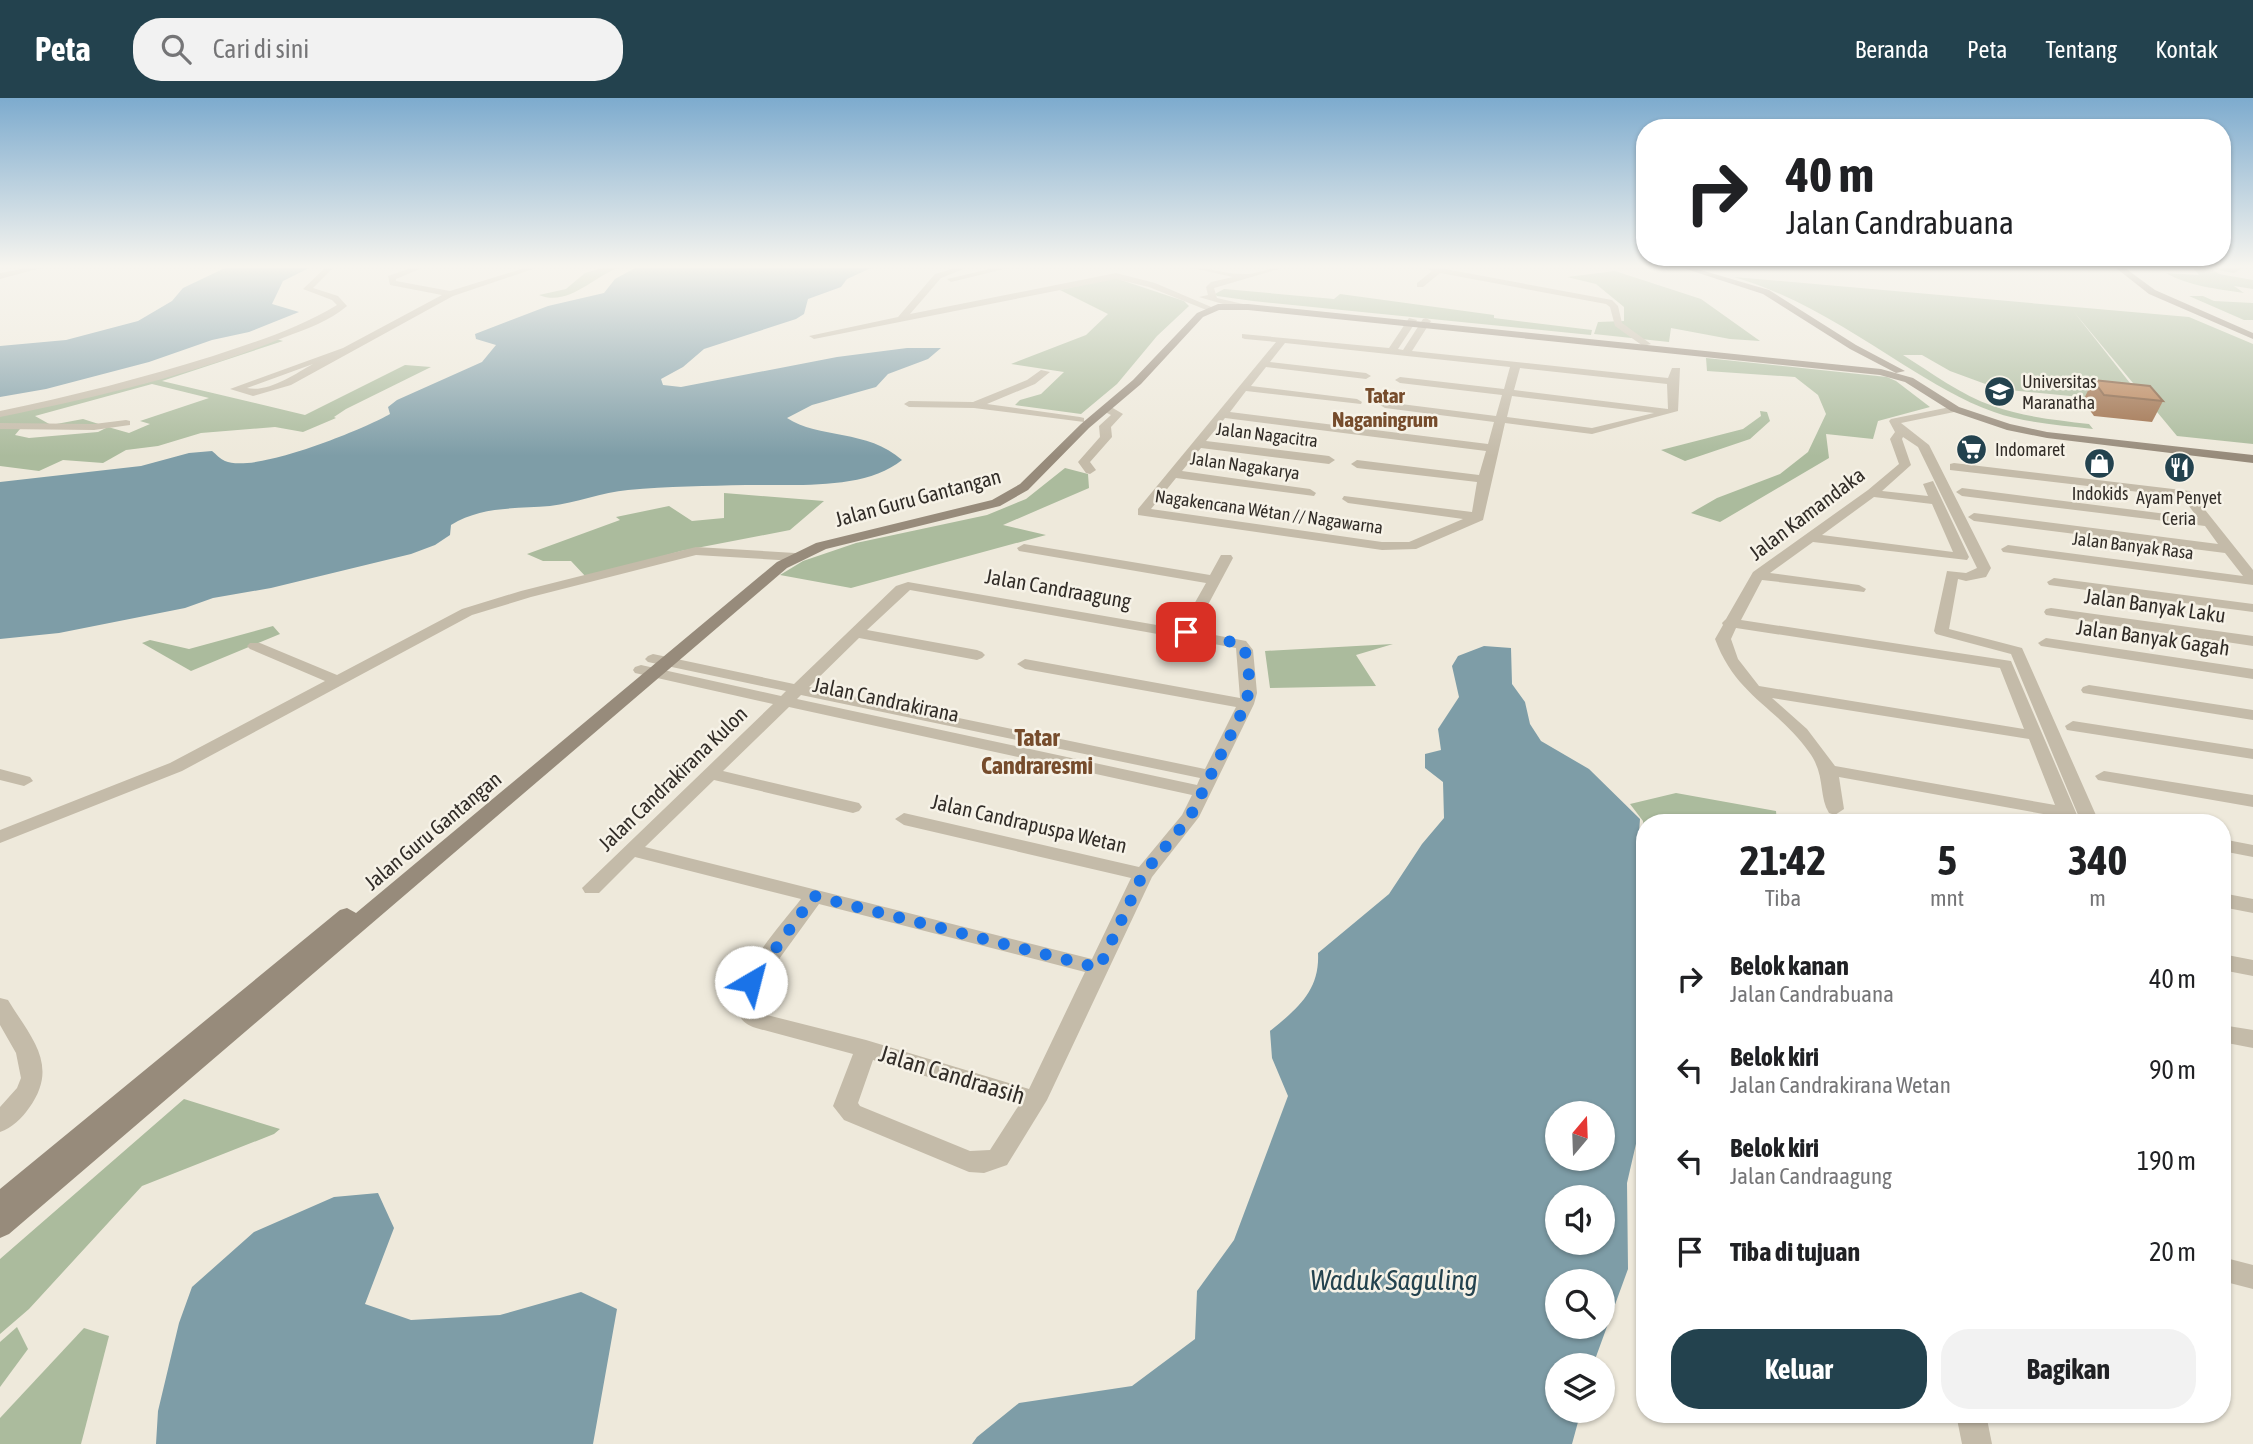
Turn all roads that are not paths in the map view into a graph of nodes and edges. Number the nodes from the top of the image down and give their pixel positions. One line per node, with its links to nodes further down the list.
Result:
1 (291, 331): 36 (street)
2 (380, 331): 17 (street)
3 (841, 331): 12 (street)
4 (1182, 331): 40 (street, Jalan Guru Gantangan)
5 (1185, 331): 34 (street, Jalan Guru Gantangan)
6 (1410, 331): 18 (street)
7 (1414, 331): 19 (street)
8 (1494, 331): 22 (street)
9 (1502, 331): 15 (street)
10 (1628, 331): 15 (street)
11 (1827, 331): 16 (street)
12 (814, 336)
13 (1245, 336): 14 (street)
14 (1283, 340): 18 (street); 20 (street)
15 (1646, 344): 22 (street)
16 (1853, 347): 22 (street); 24 (street)
17 (342, 351): 17 (street)
18 (1392, 351): 19 (street)
19 (1406, 353): 21 (street)
20 (1263, 364): 25 (street); 27 (street)
21 (1516, 364): 28 (street); 35 (street)
22 (1852, 367): 24 (street); 33 (street)
23 (1045, 372): 31 (street)
24 (1908, 374): 33 (street)
25 (1366, 376)
26 (1400, 380): 28 (street)
27 (1244, 388): 29 (street); 37 (street)
28 (1508, 392): 35 (street); 38 (street)
29 (1357, 402)
30 (909, 404): 31 (street)
31 (974, 405): 40 (street)
32 (1385, 405): 38 (street)
33 (1960, 408): 42 (street); 45 (street)
34 (1107, 409): 50 (street); 65 (street, Jalan Guru Gantangan)
35 (1673, 411): 38 (street)
36 (0, 414)
37 (1223, 414): 43 (street); 44 (street)
38 (1500, 420): 44 (street)
39 (126, 423): 41 (street)
40 (1075, 425): 65 (street, Jalan Guru Gantangan)
41 (0, 426)
42 (1899, 431): 47 (street); 105 (street)
43 (1200, 444): 46 (street, Jalan Nagacitra); 51 (street)
44 (1493, 448): 52 (street)
45 (2253, 456)
46 (1329, 460)
47 (1910, 460): 55 (street, Jalan Kamandaka); 57 (street)
48 (1357, 464): 52 (street)
49 (1954, 467): 60 (street)
50 (1090, 470)
51 (1174, 474): 54 (street, Jalan Nagakarya); 58 (street, Nagakencana Wétan // Nagawarna)
52 (1484, 479): 58 (street)
53 (1962, 492): 60 (street)
54 (1310, 493)
55 (1872, 493): 57 (street); 61 (street, Jalan Kamandaka)
56 (1348, 499): 58 (street)
57 (1937, 501): 61 (street)
58 (1478, 517)
59 (1974, 517): 64 (street)
60 (2209, 523): 64 (street)
61 (1808, 537): 67 (street, Jalan Kamandaka)
62 (1024, 548): 68 (street)
63 (2008, 549): 69 (street, Jalan Banyak Rasa)
64 (2229, 549): 69 (street)
65 (789, 557): 83 (street, Jalan Guru Gantangan); 85 (street)
66 (1226, 558): 68 (street)
67 (1758, 575): 72 (street); 75 (street, Jalan Kamandaka)
68 (1214, 580): 76 (street)
69 (2253, 580)
70 (2054, 582): 73 (street)
71 (908, 586): 76 (street, Jalan Candraagung); 77 (street, Jalan Candrakirana Kulon)
72 (1859, 589)
73 (2253, 608)
74 (2051, 612): 78 (street, Jalan Banyak Laku)
75 (1730, 623): 86 (street, Jalan Kamandaka); 92 (street)
76 (1186, 632): 89 (street, Jalan Candraagung)
77 (857, 633): 81 (street); 88 (street, Jalan Candrakirana Kulon)
78 (2253, 641)
79 (2046, 643): 84 (street, Jalan Banyak Gagah)
80 (255, 646): 85 (street)
81 (977, 655)
82 (1025, 664): 89 (street)
83 (654, 666): 88 (street, Jalan Candrakirana); 125 (street, Jalan Guru Gantangan); 126 (street, Jalan Guru Gantangan)
84 (2253, 674)
85 (338, 681): 107 (street)
86 (1754, 690): 92 (street); 94 (street, Jalan Kamandaka)
87 (2089, 690): 90 (street)
88 (792, 696): 96 (street, Jalan Candrakirana Kulon); 99 (street, Jalan Candrakirana)
89 (1246, 704): 99 (street)
90 (2253, 715)
91 (2073, 726): 93 (street)
92 (2033, 735): 104 (street)
93 (2253, 754)
94 (1829, 770): 102 (street, Jalan Kamandaka); 103 (street)
95 (0, 774): 98 (street)
96 (711, 774): 101 (street); 109 (street, Jalan Candrakirana Kulon)
97 (2104, 776): 100 (street)
98 (24, 781)
99 (1206, 784): 111 (street)
100 (2253, 801)
101 (853, 807)
102 (1835, 809)
103 (2049, 814)
104 (2067, 814)
105 (2087, 814)
106 (904, 819): 111 (street, Jalan Candrapuspa Wetan)
107 (0, 837)
108 (2231, 847): 110 (street)
109 (632, 850): 112 (street, Jalan Candrakirana Kulon); 113 (street)
110 (2253, 851)
111 (1143, 874): 117 (street)
112 (592, 888)
113 (814, 896): 117 (street); 122 (street, Jalan Candraasih)
114 (2231, 902): 115 (street)
115 (2253, 906)
116 (2231, 964): 118 (street)
117 (1099, 968): 123 (street)
118 (2253, 968)
119 (0, 1006): 124 (street)
120 (2231, 1035): 121 (street)
121 (2253, 1039)
122 (866, 1049): 123 (street, Jalan Candraasih); 123 (street, Jalan Candraasih)
123 (1035, 1100)
124 (0, 1122)
125 (0, 1203)
126 (0, 1226)
127 (2231, 1271): 128 (street)
128 (2253, 1277)
129 (1973, 1423): 130 (street)
130 (1977, 1444)

